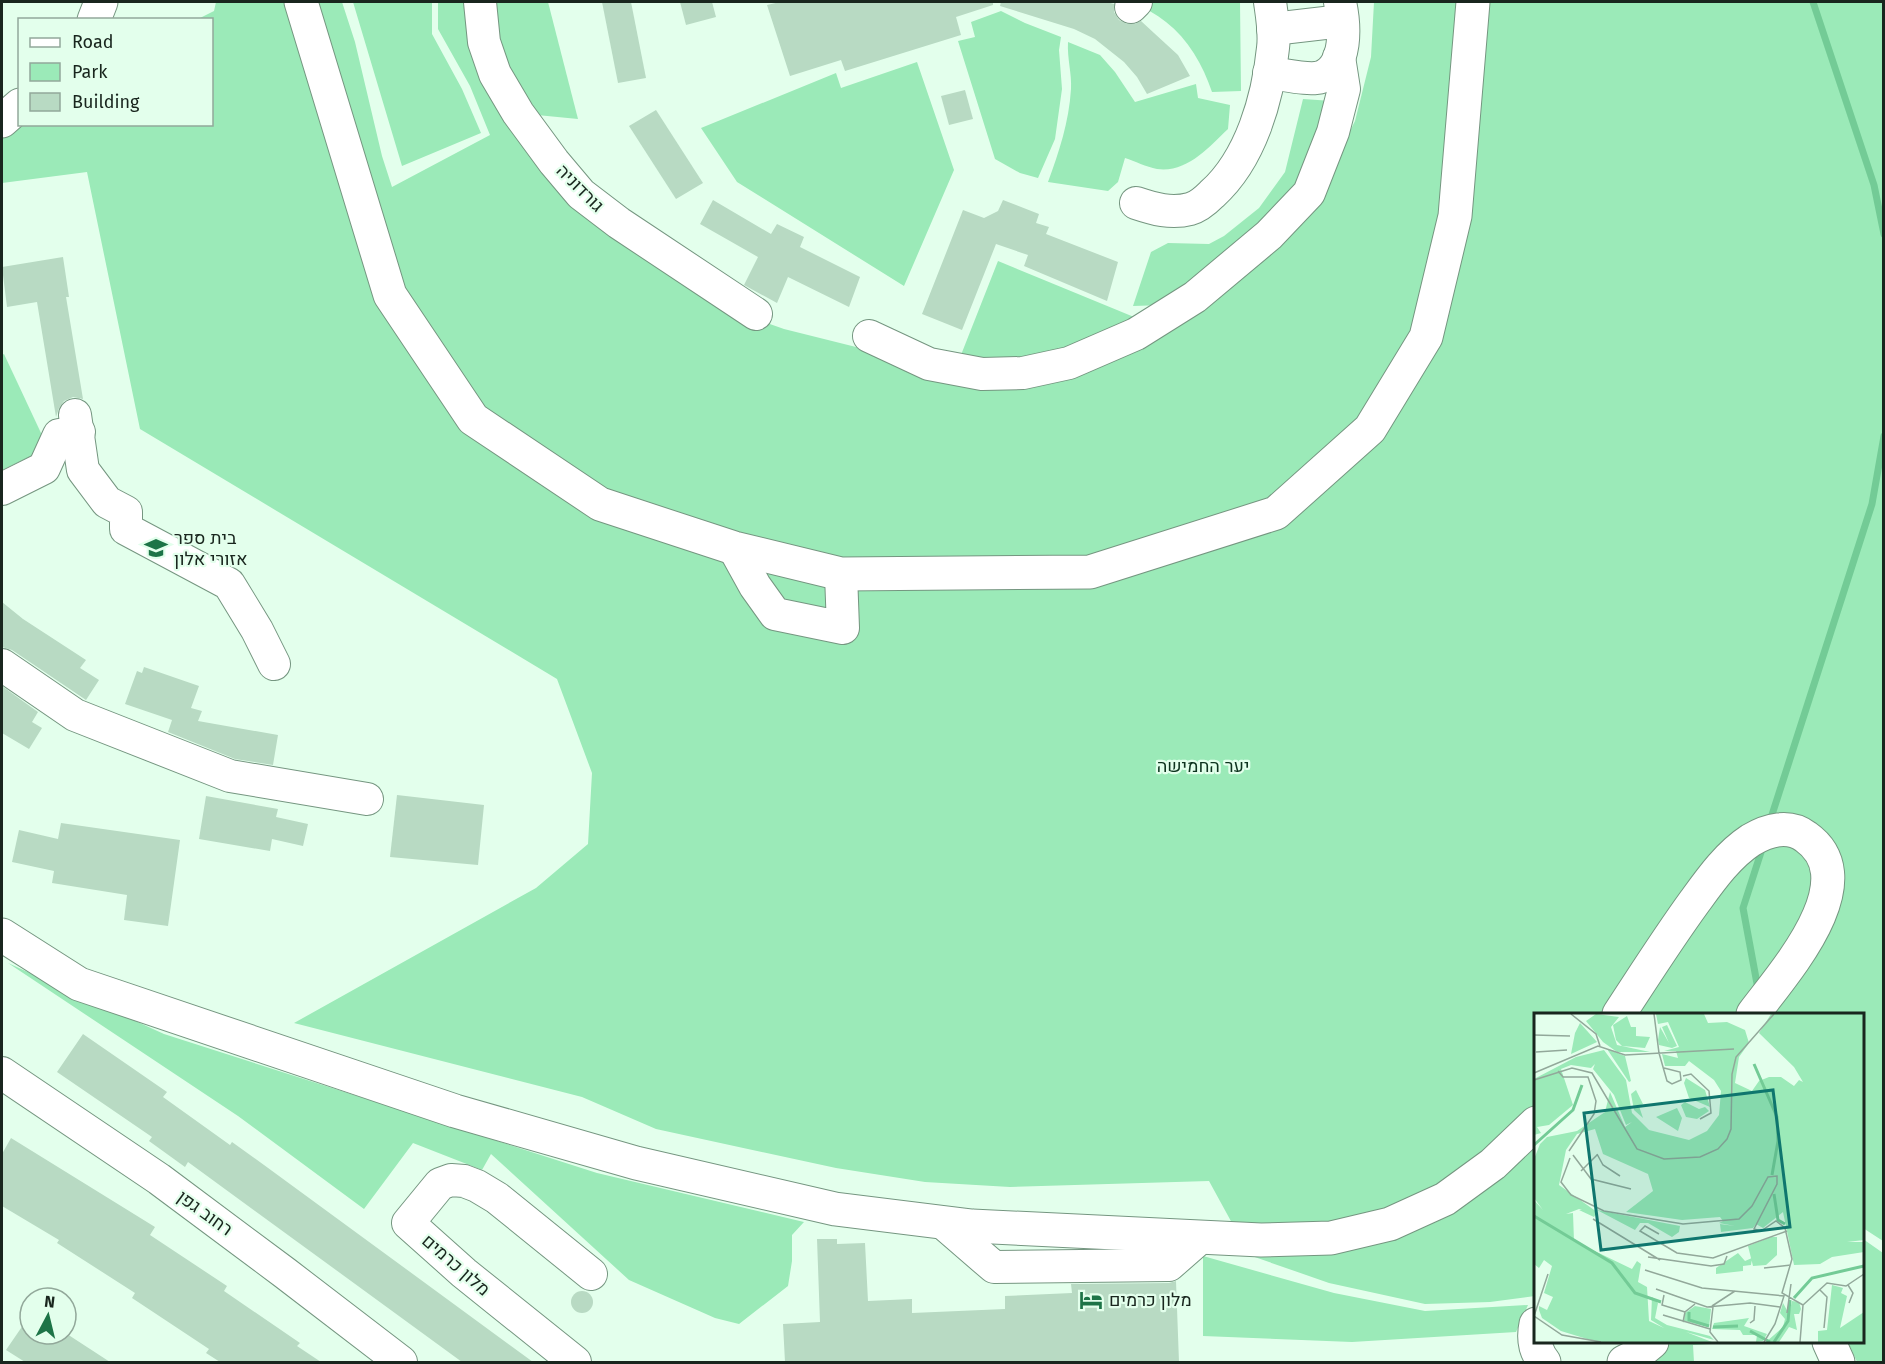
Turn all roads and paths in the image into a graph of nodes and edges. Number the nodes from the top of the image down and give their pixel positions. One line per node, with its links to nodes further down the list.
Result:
1 (101, 2): 7 (main road)
2 (301, 2): 16 (main road)
3 (480, 2): 13 (street, גורדוניה)
4 (1473, 2): 17 (main road)
5 (1341, 11): 6 (street); 8 (street)
6 (1271, 15): 9 (street)
7 (95, 18)
8 (1339, 57): 9 (street); 14 (street)
9 (1269, 73): 12 (street)
10 (18, 107): 11 (main road)
11 (2, 121)
12 (1136, 203)
13 (756, 314)
14 (869, 336)
15 (2, 489): 18 (street)
16 (734, 548): 17 (main road); 17 (street)
17 (841, 574)
18 (274, 664)
19 (2, 665): 20 (street)
20 (367, 799)
21 (2, 935): 25 (main road)
22 (1620, 1013): 23 (main road)
23 (1754, 1013)
24 (2, 1073): 30 (street, רחוב גפן)
25 (1534, 1125)
26 (591, 1274): 31 (street, מלון כרמים)
27 (1534, 1343): 32 (main road)
28 (1650, 1343): 33 (main road)
29 (1830, 1343): 34 (main road)
30 (401, 1362)
31 (575, 1362)
32 (1544, 1362)
33 (1624, 1362)
34 (1838, 1362)

